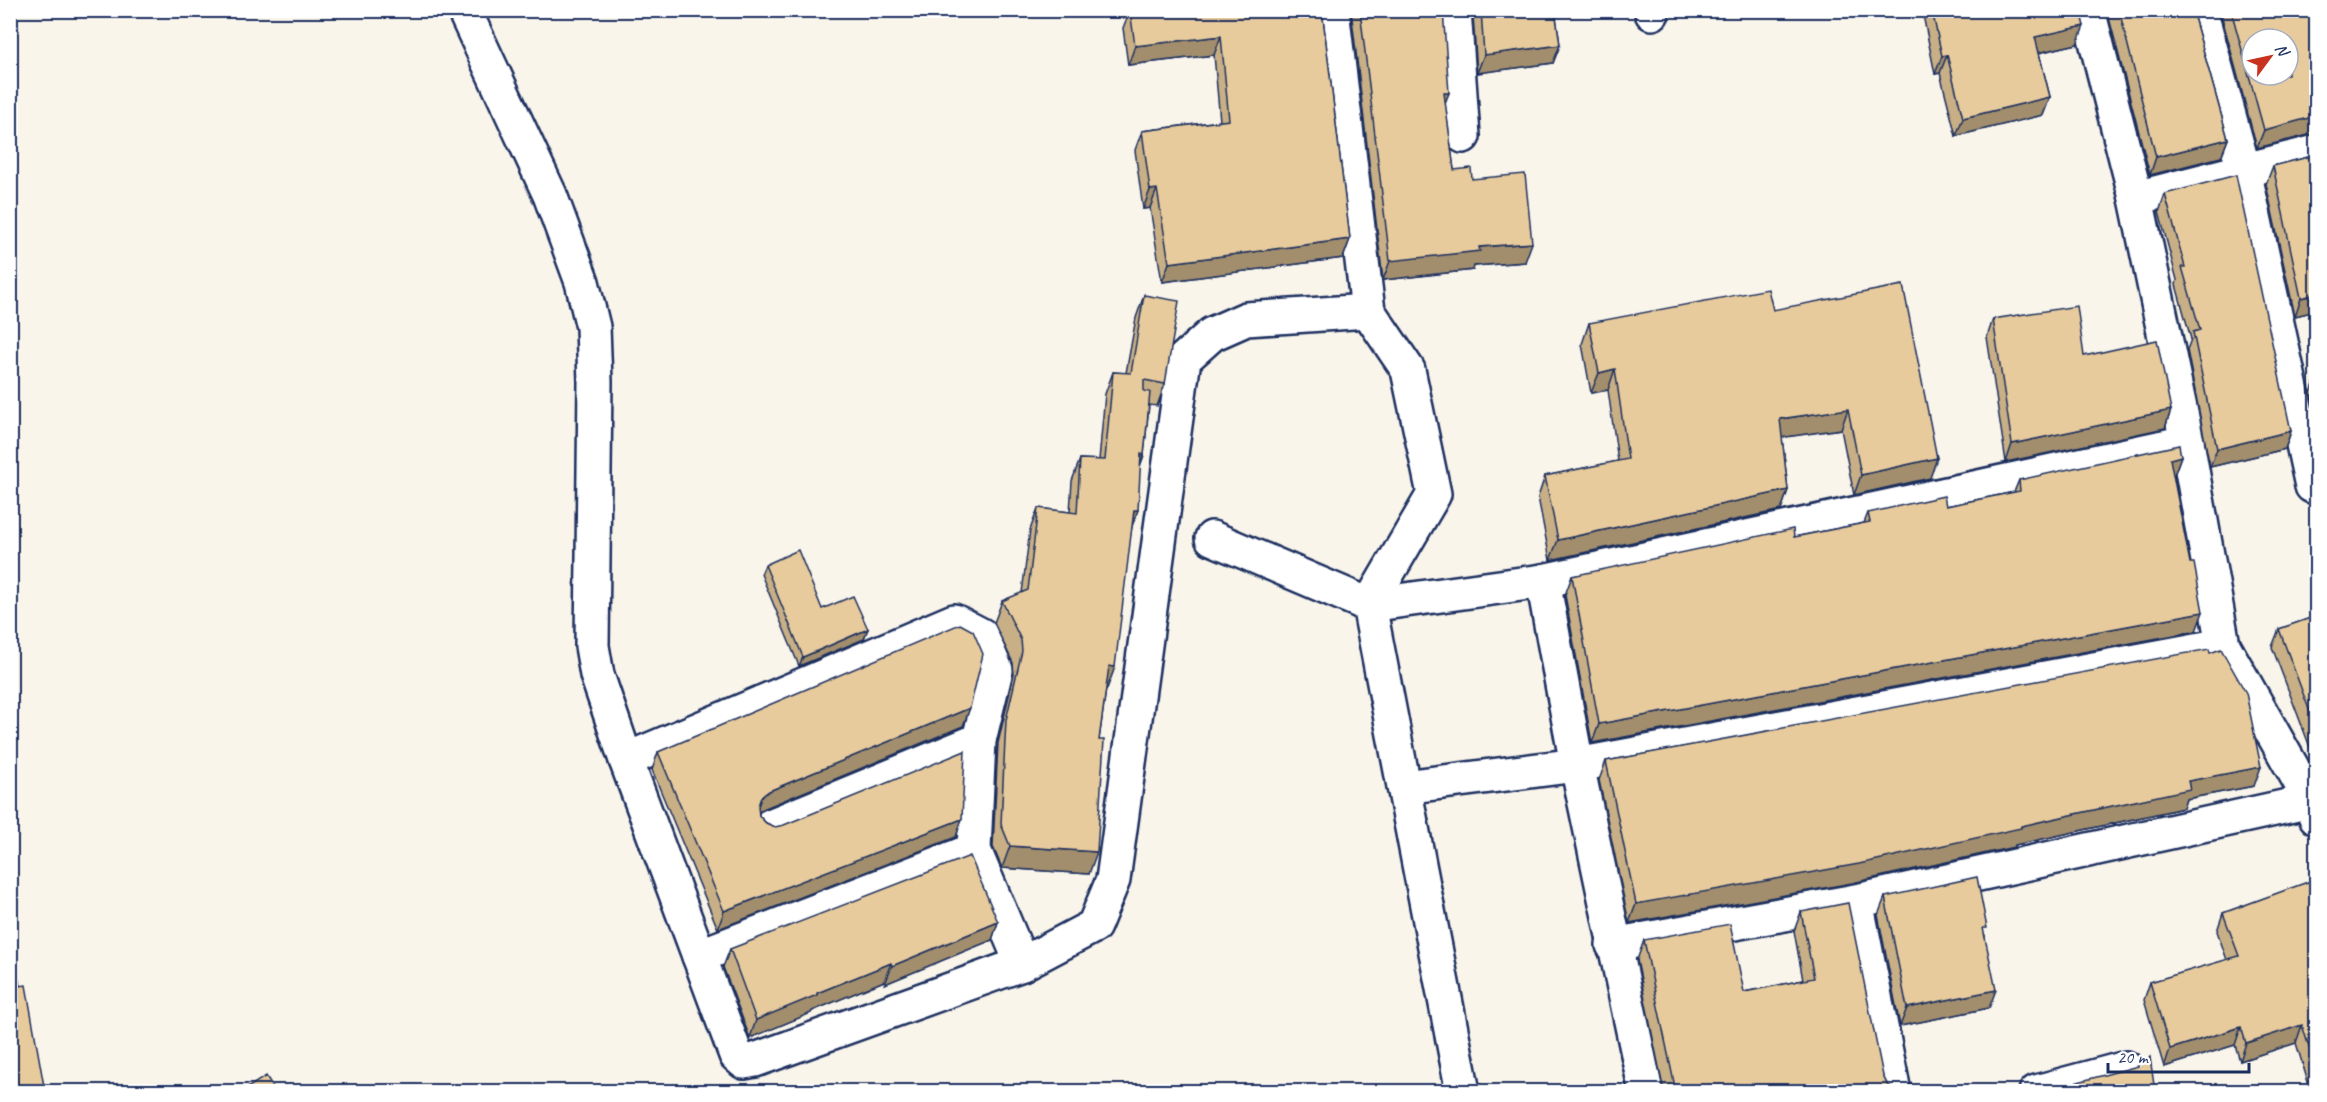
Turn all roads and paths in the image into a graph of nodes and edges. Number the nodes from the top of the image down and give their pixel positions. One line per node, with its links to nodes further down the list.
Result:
1 (464, 10): 18 (street)
2 (1332, 10): 10 (street)
3 (1454, 10): 6 (street)
4 (2088, 10): 9 (street)
5 (2200, 10): 8 (street)
6 (1462, 136)
7 (2316, 152): 8 (street)
8 (2244, 170): 9 (street); 12 (street)
9 (2136, 198): 11 (street)
10 (1368, 310): 15 (street); 27 (street)
11 (2187, 442): 14 (street); 16 (street)
12 (2312, 486)
13 (1212, 538): 15 (street)
14 (1543, 581): 15 (street); 19 (street)
15 (1369, 605): 20 (street)
16 (2223, 645): 19 (street); 21 (street)
17 (979, 740): 18 (street); 22 (street); 23 (street)
18 (626, 760): 26 (street)
19 (1577, 765): 20 (street); 25 (street)
20 (1404, 787): 29 (street)
21 (2314, 809): 24 (street)
22 (770, 826)
23 (974, 850): 26 (street); 27 (street)
24 (1856, 901): 25 (street); 31 (street)
25 (1613, 945): 30 (street)
26 (699, 956): 27 (street)
27 (1022, 964)
28 (2126, 1068): 32 (street)
29 (1464, 1092)
30 (1646, 1092)
31 (1894, 1092)
32 (2036, 1092)

